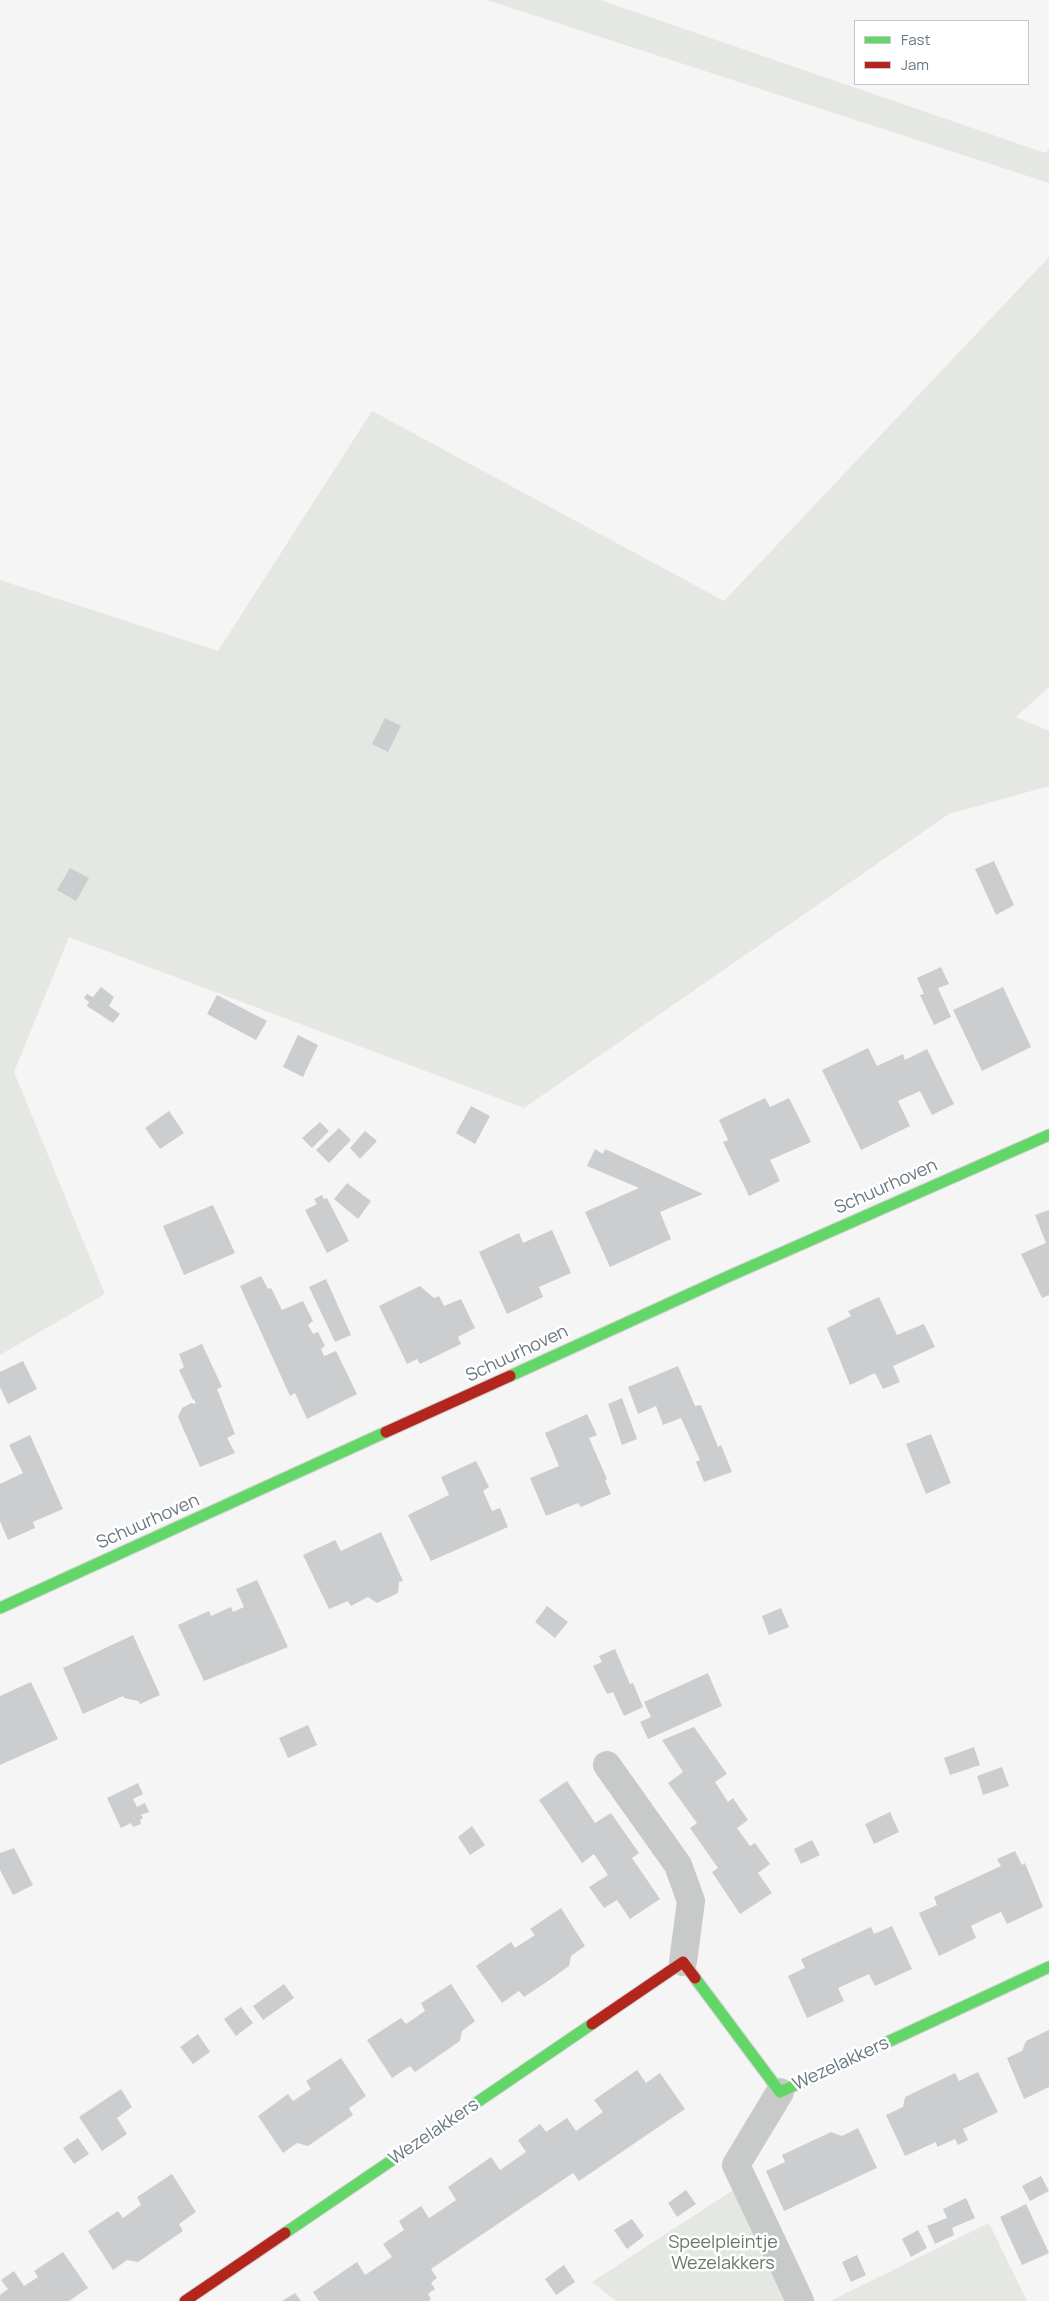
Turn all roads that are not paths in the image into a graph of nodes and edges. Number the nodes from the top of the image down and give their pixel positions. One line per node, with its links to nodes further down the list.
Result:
1 (1049, 1135): 2 (street, Schuurhoven)
2 (0, 1608)
3 (607, 1765): 4 (street)
4 (683, 1962): 6 (street, Wezelakkers); 7 (street, Wezelakkers)
5 (1049, 1967): 6 (street, Wezelakkers)
6 (780, 2092): 8 (street)
7 (185, 2301)
8 (800, 2301)

